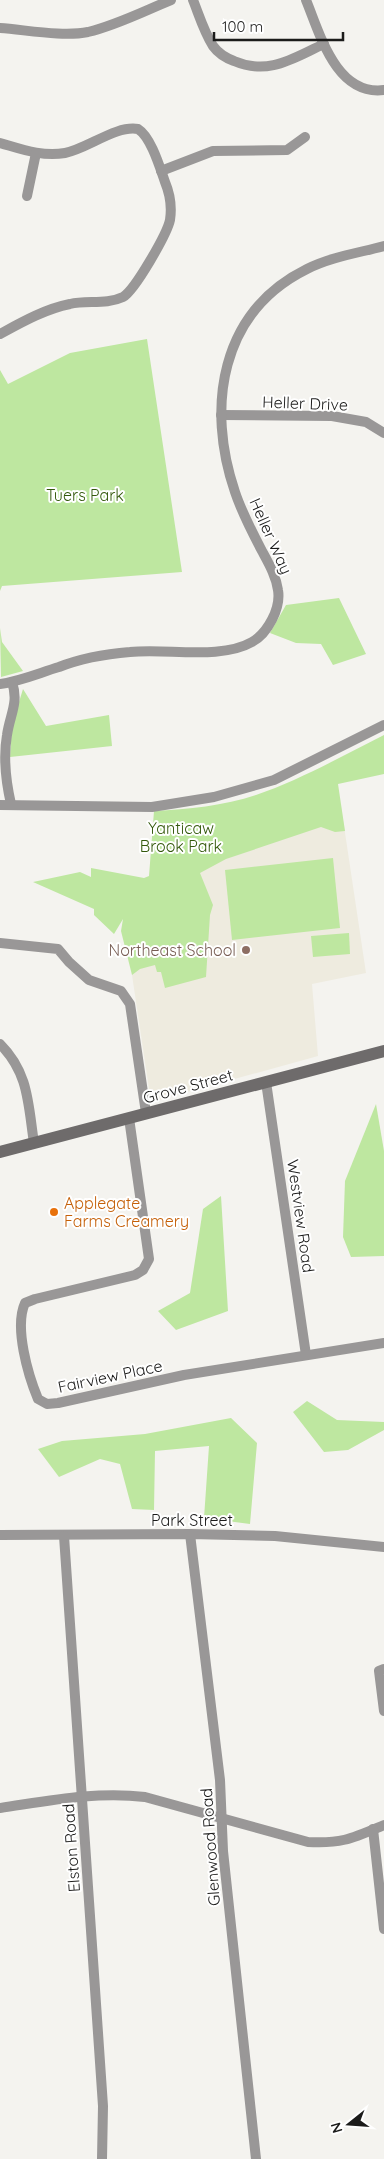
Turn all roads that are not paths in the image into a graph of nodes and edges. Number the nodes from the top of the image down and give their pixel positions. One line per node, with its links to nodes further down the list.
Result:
1 (171, 0): 4 (street)
2 (193, 0): 5 (street)
3 (306, 0): 5 (street)
4 (0, 28)
5 (324, 44): 6 (street)
6 (382, 90)
7 (305, 137): 10 (street)
8 (0, 143): 9 (street)
9 (36, 154): 10 (street); 11 (street)
10 (161, 171): 13 (street)
11 (27, 196)
12 (384, 246): 14 (street, Heller Way)
13 (0, 334)
14 (221, 415): 15 (street, Heller Drive); 16 (street, Heller Way)
15 (384, 433)
16 (12, 682): 17 (street, Heller Way); 19 (street)
17 (0, 684)
18 (384, 724): 19 (street)
19 (5, 804)
20 (0, 943): 24 (street)
21 (0, 1044): 26 (street)
22 (384, 1051): 23 (main road, Grove Street)
23 (266, 1082): 24 (main road, Grove Street); 29 (street, Westview Road)
24 (146, 1113): 25 (main road, Grove Street)
25 (129, 1118): 26 (main road, Grove Street); 29 (street, Fairview Place)
26 (34, 1143): 27 (main road, Grove Street)
27 (0, 1152)
28 (384, 1343): 29 (street, Fairview Place)
29 (306, 1356)
30 (190, 1534): 32 (street, Park Street); 33 (street, Park Street); 38 (street, Glenwood Road)
31 (0, 1535): 32 (street, Park Street)
32 (64, 1536): 36 (street, Elston Road)
33 (384, 1547)
34 (384, 1668): 35 (street)
35 (384, 1712)
36 (83, 1797): 37 (street); 38 (street); 42 (street, Elston Road)
37 (0, 1808)
38 (223, 1819): 40 (street); 43 (street, Glenwood Road)
39 (384, 1825): 40 (street)
40 (373, 1829): 41 (street)
41 (384, 1929)
42 (102, 2159)
43 (256, 2159)

